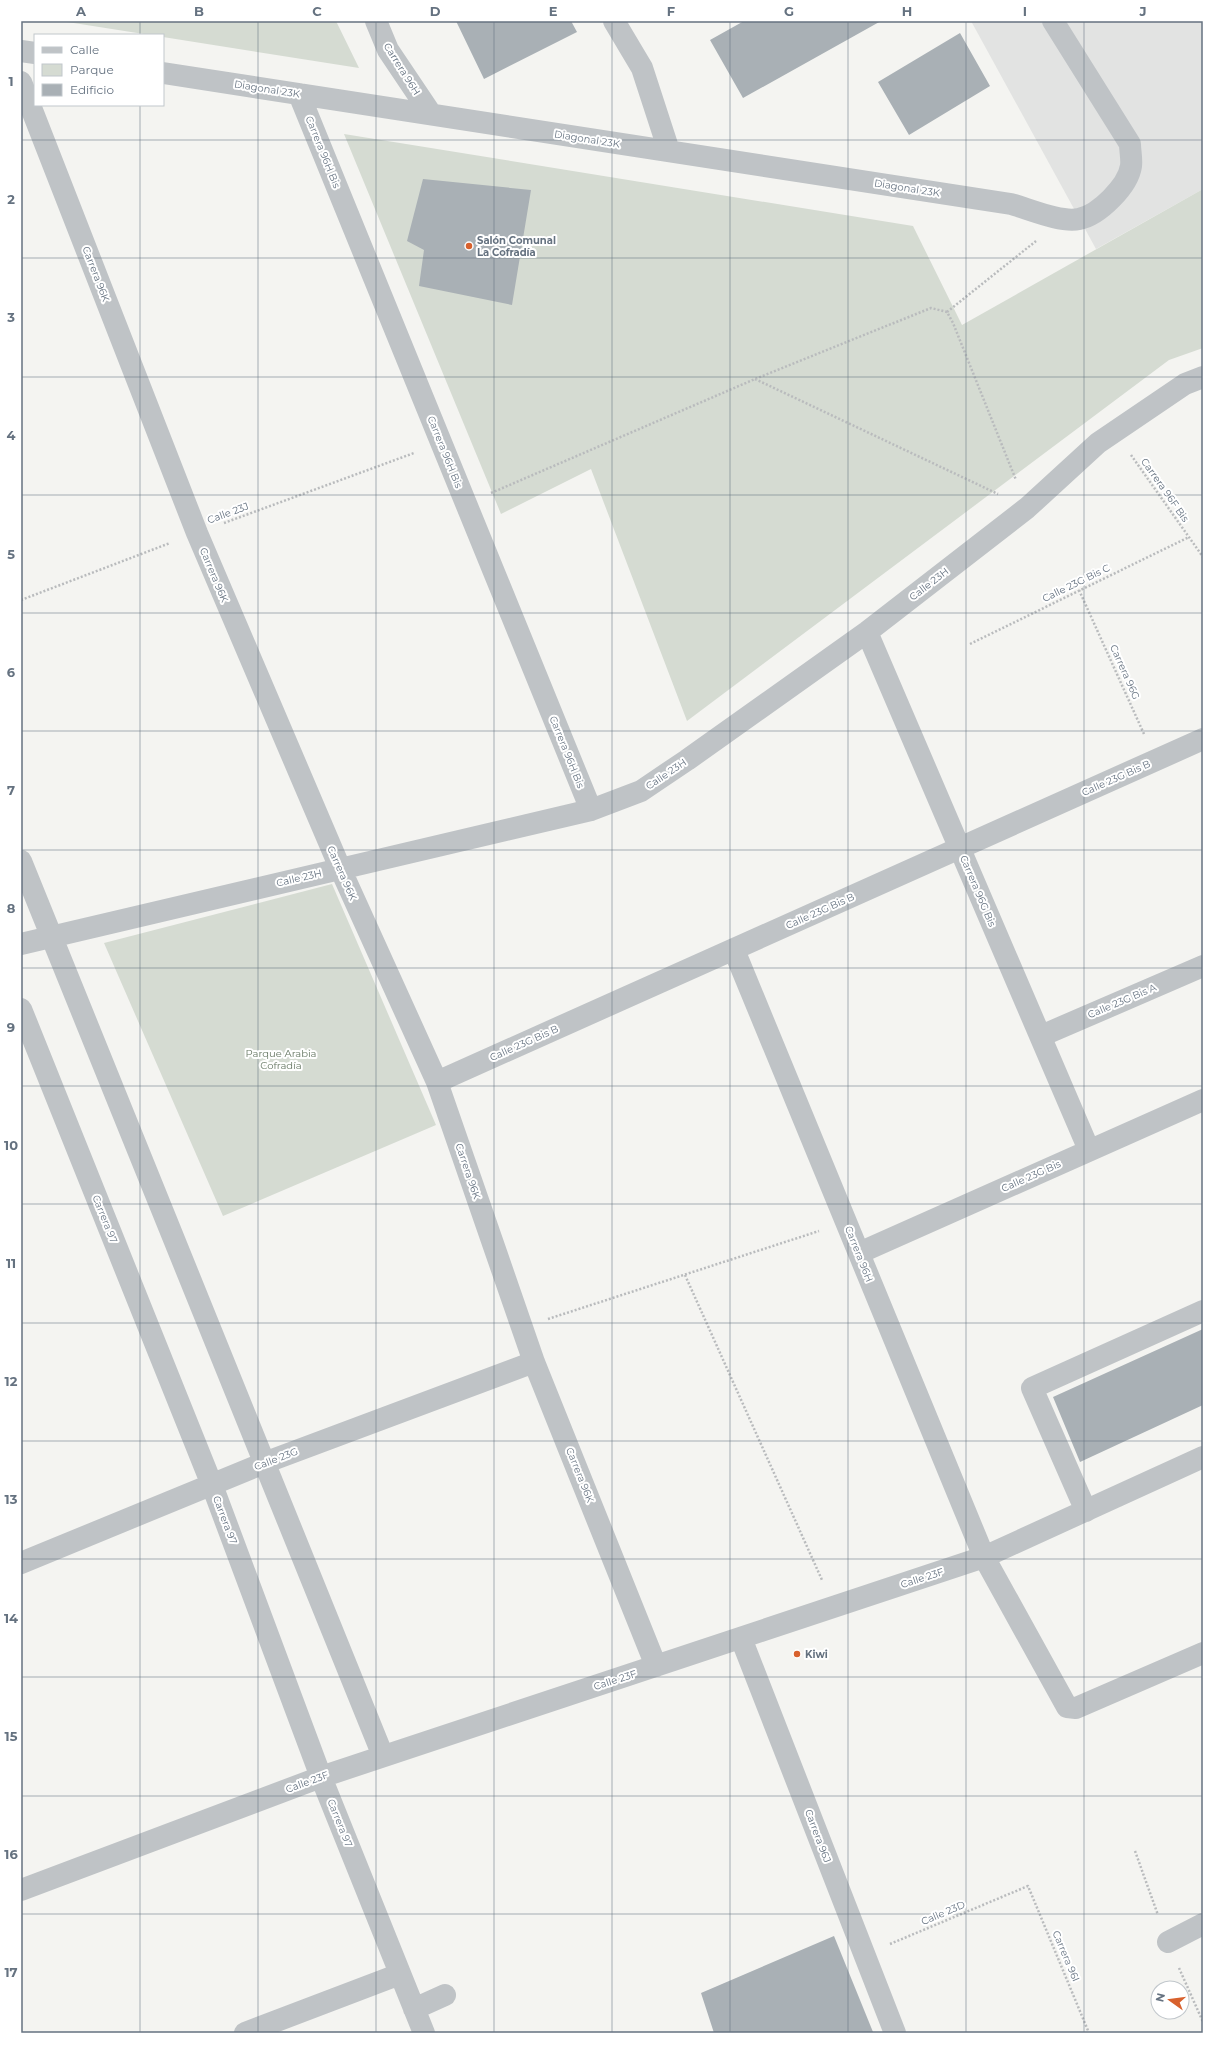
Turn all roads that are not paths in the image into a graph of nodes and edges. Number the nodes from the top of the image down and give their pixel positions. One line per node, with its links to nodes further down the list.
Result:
1 (376, 21): 9 (street, Carrera 96H)
2 (614, 21): 10 (street)
3 (1053, 21): 10 (street, Diagonal 23K)
4 (21, 51): 5 (street)
5 (34, 53)
6 (164, 73): 8 (street, Diagonal 23K)
7 (21, 82): 17 (street, Carrera 96K)
8 (299, 94): 9 (street, Diagonal 23K); 14 (street, Carrera 96H Bis)
9 (430, 114): 10 (street, Diagonal 23K)
10 (669, 151)
11 (1203, 377): 12 (street, Calle 23H)
12 (868, 632): 14 (street, Calle 23H); 15 (street, Carrera 96G Bis)
13 (1203, 739): 15 (street, Calle 23G Bis B)
14 (591, 810): 17 (street, Calle 23H)
15 (960, 848): 20 (street, Calle 23G Bis B); 23 (street, Carrera 96G Bis)
16 (21, 861): 18 (street)
17 (340, 868): 18 (street, Calle 23H); 24 (street, Carrera 96K)
18 (51, 936): 19 (street, Calle 23H); 31 (street)
19 (21, 944)
20 (734, 950): 24 (street, Calle 23G Bis B); 27 (street, Carrera 96H)
21 (1203, 966): 23 (street, Calle 23G Bis A)
22 (21, 1009): 32 (street, Carrera 97)
23 (1041, 1036): 26 (street, Carrera 96G Bis)
24 (437, 1082): 29 (street, Carrera 96K)
25 (1203, 1100): 26 (street, Calle 23G Bis)
26 (1089, 1150): 27 (street, Calle 23G Bis)
27 (858, 1253): 34 (street, Carrera 96H)
28 (1203, 1312): 33 (street)
29 (534, 1362): 31 (street, Calle 23G); 38 (street, Carrera 96K)
30 (1203, 1457): 33 (street, Calle 23F)
31 (264, 1463): 32 (street, Calle 23G); 39 (street)
32 (212, 1485): 35 (street, Calle 23G); 40 (street, Carrera 97)
33 (1086, 1511): 34 (street, Calle 23F)
34 (984, 1557): 36 (street, Calle 23F); 37 (street, Carrera 96H)
35 (21, 1563)
36 (741, 1638): 38 (street, Calle 23F); 49 (street, Carrera 96J)
37 (1203, 1653)
38 (656, 1666): 39 (street, Calle 23F)
39 (383, 1756): 40 (street, Calle 23F)
40 (321, 1777): 41 (street, Calle 23F); 44 (street, Carrera 97)
41 (21, 1890)
42 (1203, 1924): 43 (street)
43 (1168, 1942)
44 (400, 1974): 46 (street, Carrera 97); 47 (street)
45 (445, 1995): 46 (street)
46 (414, 2009): 48 (street, Carrera 97)
47 (245, 2033)
48 (424, 2033)
49 (895, 2033)

